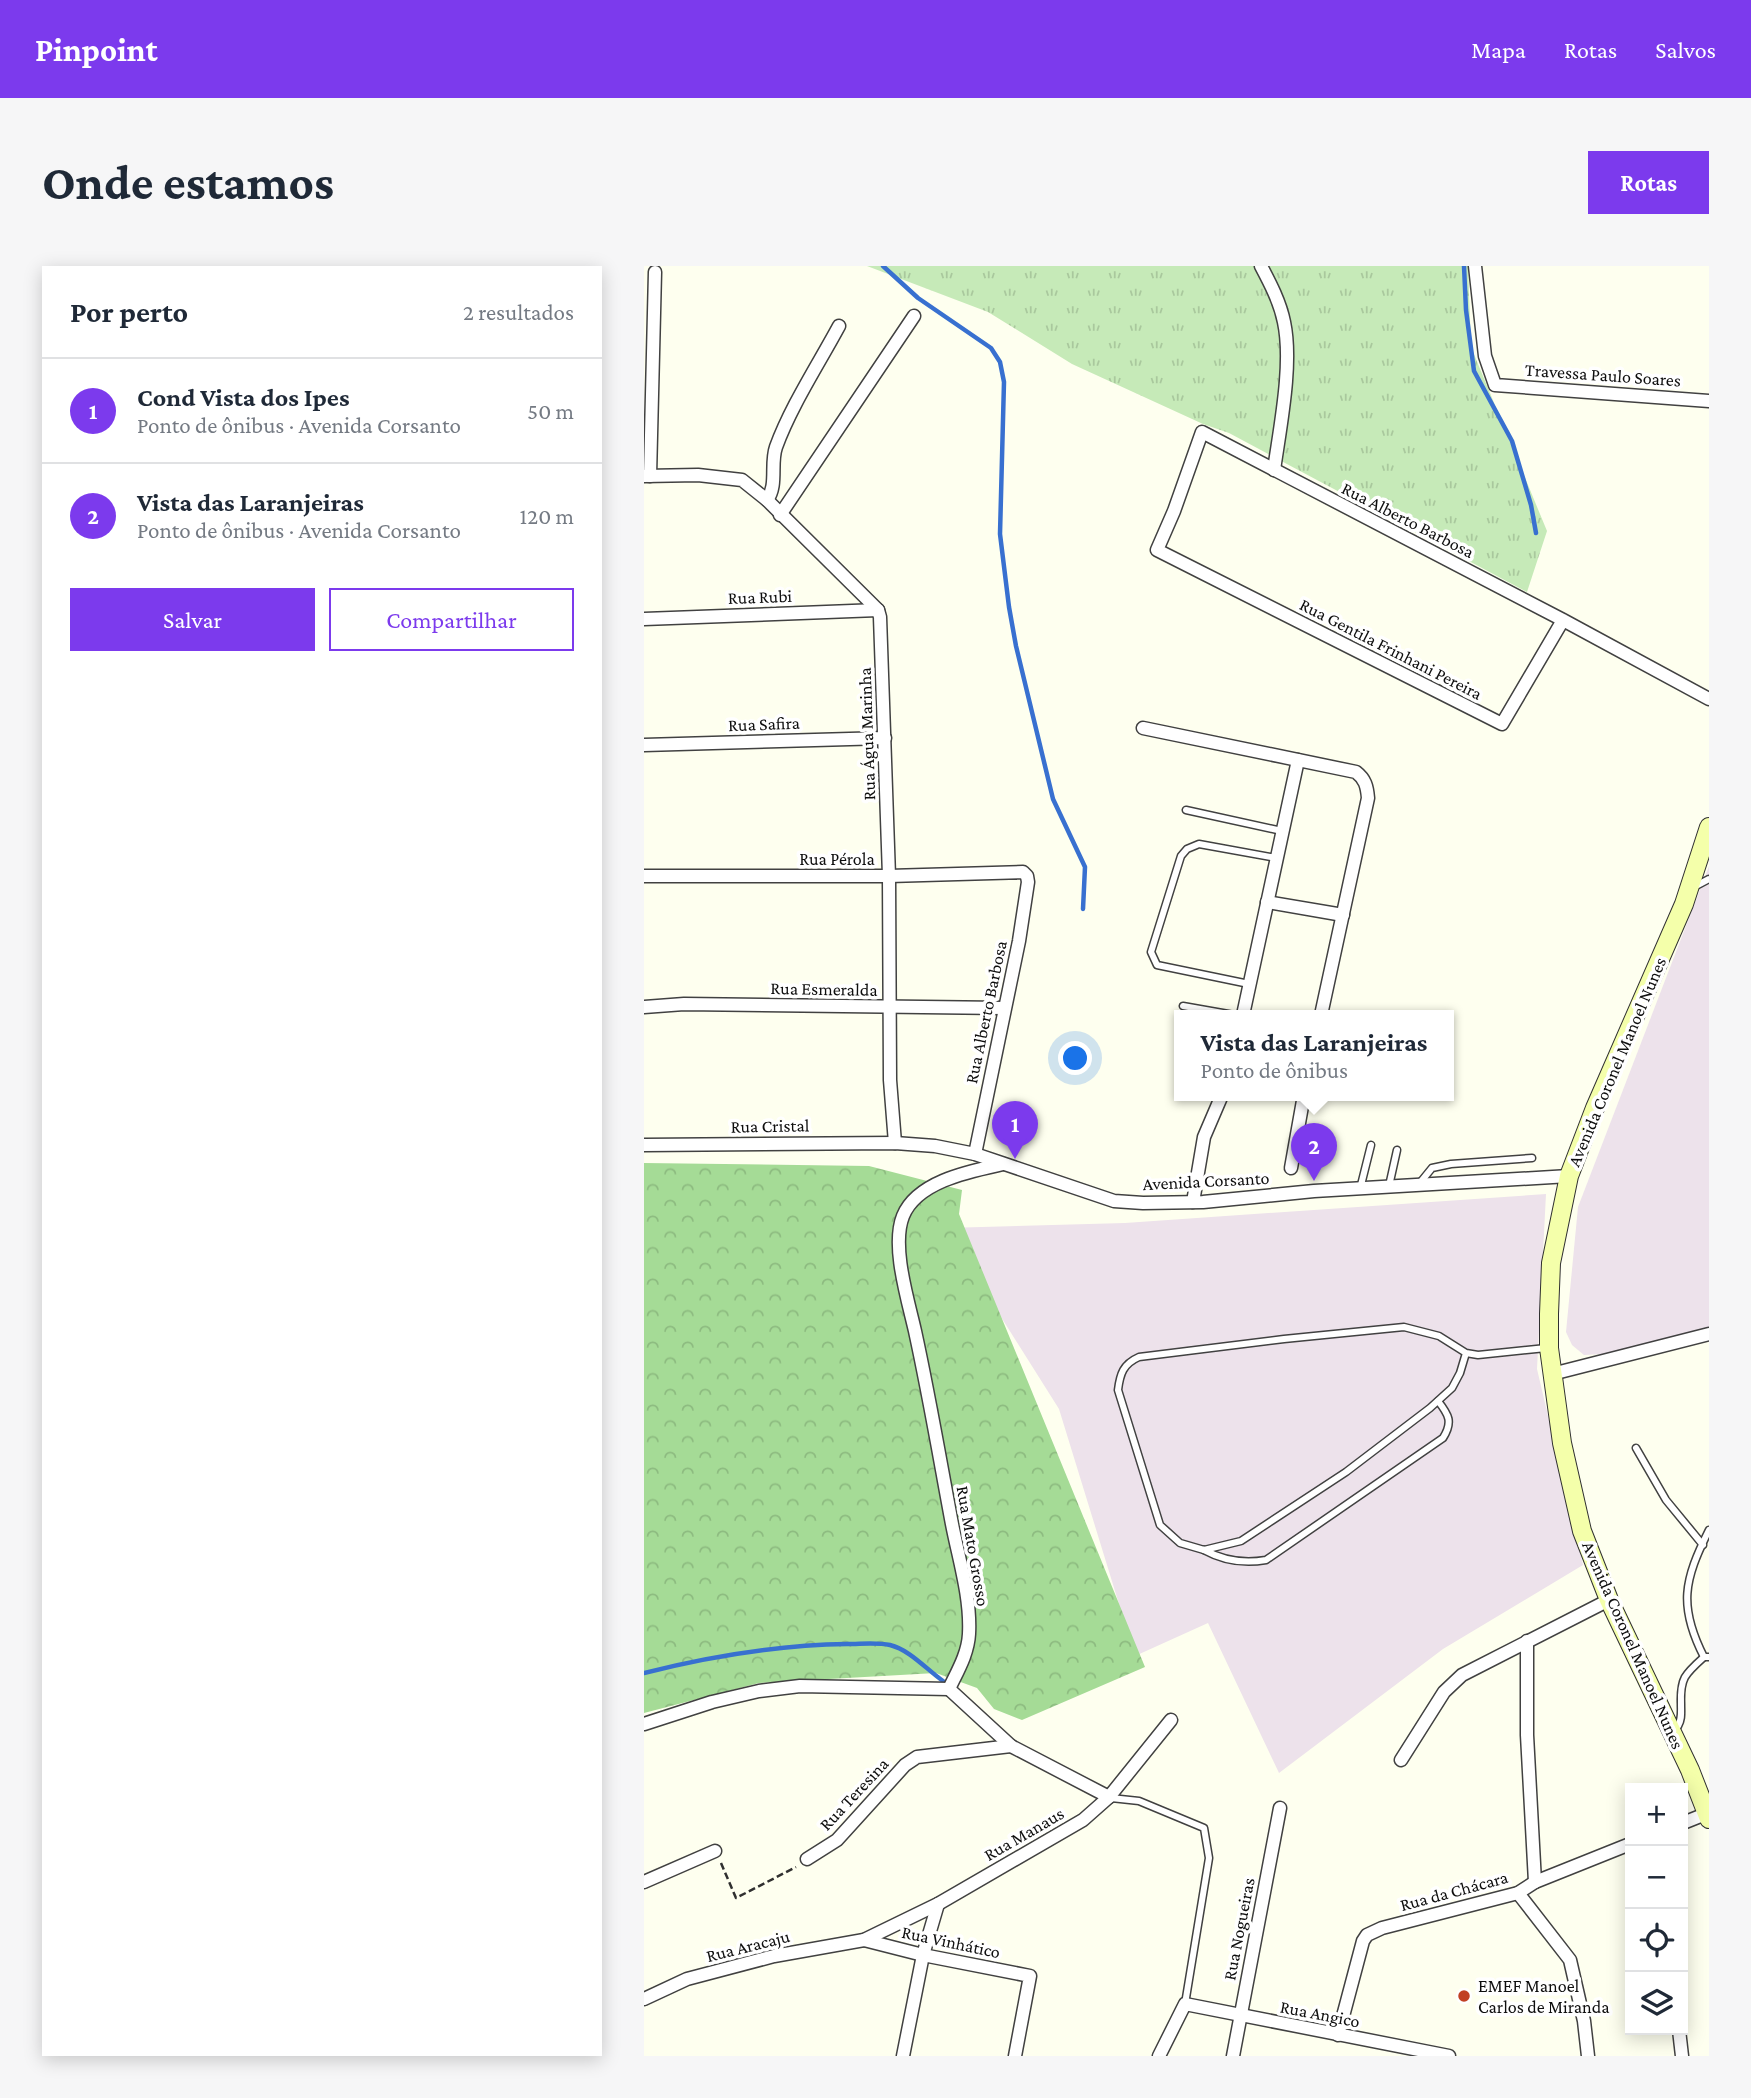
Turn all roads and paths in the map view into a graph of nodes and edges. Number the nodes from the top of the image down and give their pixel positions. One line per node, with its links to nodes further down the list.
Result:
1 (1261, 266): 7 (street)
2 (1475, 266): 6 (street, Travessa Paulo Soares)
3 (655, 272): 8 (street)
4 (914, 316): 10 (street)
5 (839, 326): 9 (street)
6 (1709, 401)
7 (1274, 470): 11 (street, Rua Alberto Barbosa); 14 (street, Rua Alberto Barbosa)
8 (647, 476): 9 (street)
9 (767, 500): 10 (street)
10 (780, 515): 12 (street)
11 (1157, 550): 14 (street, Rua Gentila Frinhani Pereira)
12 (878, 610): 13 (street, Rua Rubi); 17 (street, Rua Água Marinha)
13 (644, 619)
14 (1563, 620): 15 (street, Rua Alberto Barbosa)
15 (1709, 699)
16 (1143, 728): 19 (street)
17 (885, 738): 18 (street, Rua Safira); 25 (street, Rua Água Marinha)
18 (644, 745)
19 (1298, 760): 22 (street); 30 (street)
20 (1186, 810): 22 (lane)
21 (1709, 827): 28 (street, Avenida Coronel Manoel Nunes)
22 (1282, 831): 23 (street)
23 (1276, 858): 29 (street); 31 (lane)
24 (644, 876): 25 (street, Rua Pérola)
25 (889, 876): 26 (street, Rua Pérola); 34 (street, Rua Água Marinha)
26 (1027, 876): 35 (street, Rua Alberto Barbosa)
27 (1709, 879): 28 (lane)
28 (1689, 890): 49 (street, Avenida Coronel Manoel Nunes)
29 (1267, 902): 30 (street); 31 (street)
30 (1343, 915): 38 (street)
31 (1249, 984): 37 (street)
32 (1183, 1006): 36 (lane)
33 (644, 1007): 34 (street, Rua Esmeralda)
34 (889, 1008): 35 (street, Rua Esmeralda); 41 (street, Rua Água Marinha)
35 (1004, 1008): 45 (street, Rua Alberto Barbosa)
36 (1206, 1010)
37 (1244, 1010)
38 (1322, 1010)
39 (1219, 1101): 53 (street)
40 (1303, 1101): 48 (street)
41 (895, 1143): 42 (street, Rua Cristal); 45 (street, Avenida Corsanto)
42 (644, 1145)
43 (1371, 1145): 52 (lane)
44 (1396, 1150): 51 (lane)
45 (975, 1154): 47 (street, Avenida Corsanto)
46 (1532, 1158): 50 (lane)
47 (1003, 1164): 53 (street, Avenida Corsanto); 66 (street, Rua Mato Grosso)
48 (1291, 1168)
49 (1569, 1176): 50 (street, Avenida Corsanto); 55 (street, Avenida Coronel Manoel Nunes)
50 (1418, 1185): 51 (street, Avenida Corsanto)
51 (1388, 1187): 52 (street, Avenida Corsanto)
52 (1360, 1189): 53 (street, Avenida Corsanto)
53 (1193, 1202)
54 (1709, 1334): 57 (street)
55 (1549, 1348): 56 (lane); 57 (street, Avenida Coronel Manoel Nunes)
56 (1466, 1353): 58 (lane); 62 (lane)
57 (1552, 1374): 63 (street, Avenida Coronel Manoel Nunes)
58 (1438, 1401): 62 (lane); 62 (lane)
59 (1636, 1448): 61 (lane)
60 (1709, 1530): 61 (lane)
61 (1703, 1545): 65 (lane)
62 (1203, 1550)
63 (1609, 1600): 64 (street); 69 (street, Avenida Coronel Manoel Nunes)
64 (1527, 1641): 71 (street); 80 (street)
65 (1706, 1657): 69 (lane)
66 (949, 1689): 68 (street); 70 (street)
67 (1171, 1720): 72 (street, Rua Manaus)
68 (644, 1724)
69 (1670, 1730): 74 (street, Avenida Coronel Manoel Nunes)
70 (1011, 1746): 72 (street); 78 (street, Rua Teresina)
71 (1401, 1760)
72 (1109, 1797): 82 (street, Rua Manaus); 86 (lane)
73 (1280, 1808): 87 (street, Rua Nogueiras)
74 (1708, 1816): 75 (street)
75 (1688, 1822)
76 (1625, 1846): 80 (street, Rua da Chácara)
77 (715, 1851): 78 (path); 79 (street)
78 (807, 1860)
79 (644, 1882)
80 (1535, 1882): 81 (street, Rua da Chácara)
81 (1518, 1893): 88 (street, Rua da Chácara); 95 (street)
82 (938, 1904): 83 (street, Rua Manaus); 84 (street)
83 (864, 1940): 84 (street, Rua Vinhático); 85 (street, Rua Aracaju)
84 (923, 1955): 90 (street); 91 (street, Rua Vinhático)
85 (644, 1998)
86 (1185, 2004): 87 (street, Rua Angico); 92 (street)
87 (1240, 2016): 88 (street, Rua Angico); 93 (street, Rua Nogueiras)
88 (1338, 2035): 94 (street, Rua Angico)
89 (1680, 2035): 96 (street)
90 (903, 2056)
91 (1015, 2056)
92 (1159, 2056)
93 (1233, 2056)
94 (1449, 2056)
95 (1588, 2056)
96 (1682, 2056)

